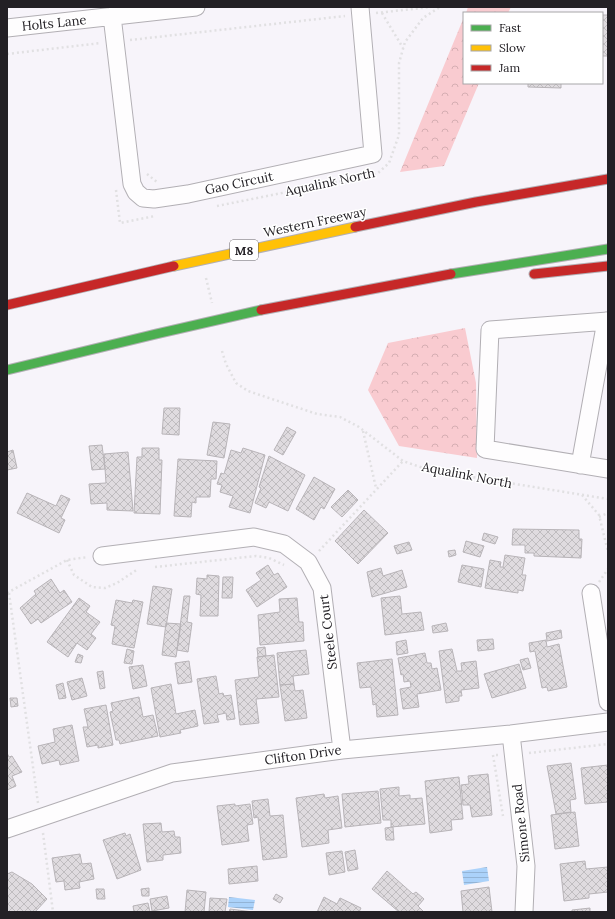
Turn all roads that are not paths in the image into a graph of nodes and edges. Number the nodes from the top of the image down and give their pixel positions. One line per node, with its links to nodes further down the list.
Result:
1 (196, 7): 3 (street, Holts Lane)
2 (360, 11): 3 (street, Gao Circuit)
3 (112, 16): 4 (street, Holts Lane)
4 (7, 28)
5 (602, 170): 7 (highway)
6 (608, 180): 7 (highway, Western Freeway / M8)
7 (482, 201): 13 (highway, Western Freeway / M8)
8 (608, 249): 12 (highway)
9 (608, 266): 10 (highway)
10 (526, 275)
11 (457, 283): 12 (highway)
12 (364, 289): 15 (highway)
13 (7, 305)
14 (607, 321): 16 (street); 16 (street)
15 (7, 370)
16 (580, 465): 17 (street)
17 (608, 469)
18 (102, 556): 23 (street, Steele Court)
19 (592, 593): 20 (street)
20 (608, 702)
21 (608, 722): 22 (street, Clifton Drive)
22 (511, 734): 23 (street, Clifton Drive); 25 (street, Simone Road)
23 (342, 750): 24 (street, Clifton Drive)
24 (7, 829)
25 (524, 912)

